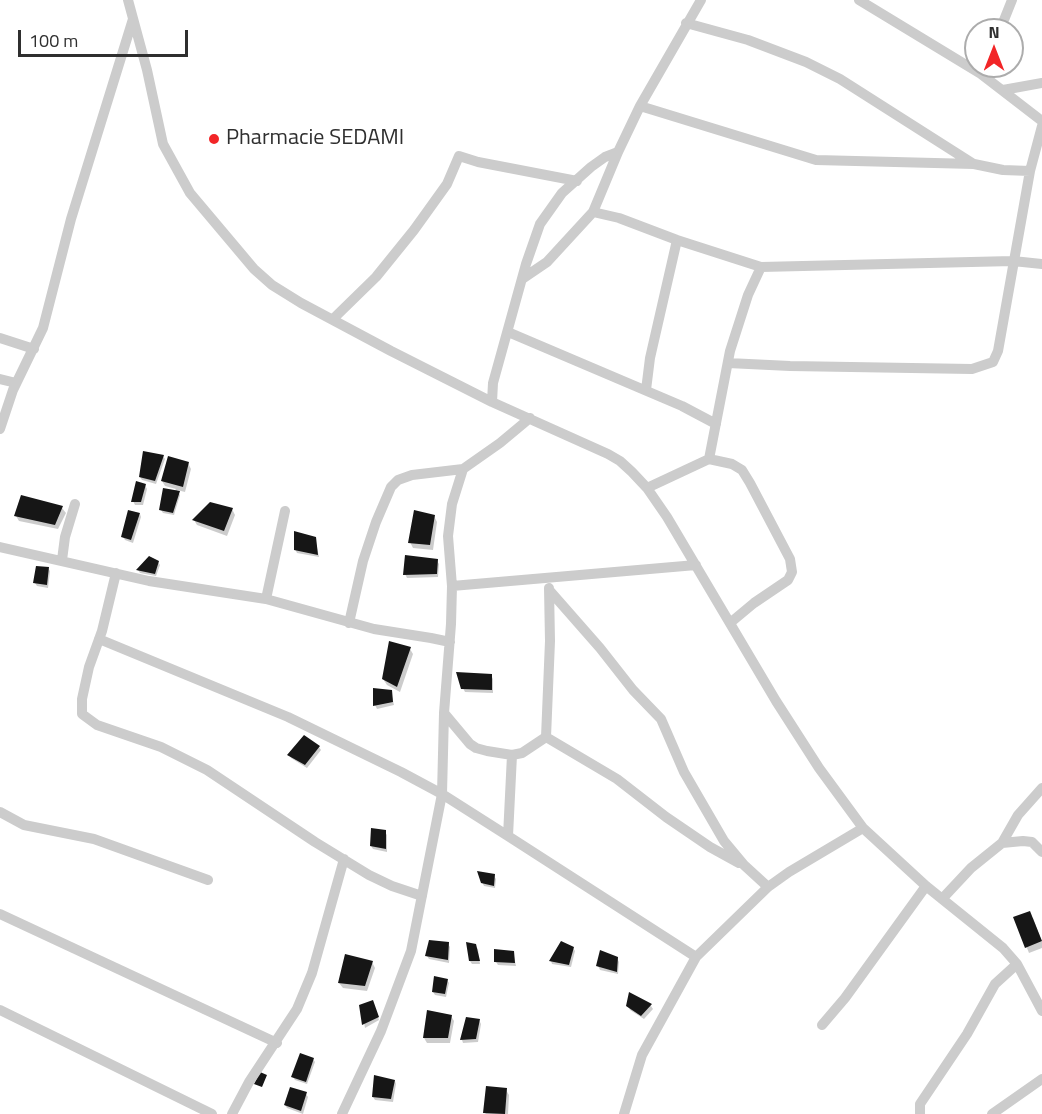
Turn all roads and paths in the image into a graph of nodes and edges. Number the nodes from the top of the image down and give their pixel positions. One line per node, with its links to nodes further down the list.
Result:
1 (128, 0): 6 (street)
2 (701, 0): 7 (street)
3 (859, 0): 8 (street)
4 (1012, 0): 5 (street)
5 (1005, 18)
6 (133, 19): 25 (street); 28 (street)
7 (686, 23): 12 (street); 16 (street)
8 (964, 59)
9 (991, 78): 11 (street)
10 (1042, 83): 11 (street)
11 (1003, 90): 13 (street)
12 (640, 106): 15 (street); 16 (street)
13 (1042, 121)
14 (1042, 126): 17 (street)
15 (618, 152): 18 (street); 19 (street)
16 (974, 164): 17 (street)
17 (1030, 171): 21 (street)
18 (577, 181): 24 (street); 25 (street)
19 (593, 213): 20 (street); 24 (street)
20 (677, 240): 23 (street); 32 (street)
21 (1013, 261): 22 (street); 23 (street); 29 (street)
22 (1042, 264)
23 (761, 267): 29 (street)
24 (522, 279): 26 (street)
25 (333, 319): 33 (street)
26 (508, 332): 32 (street); 33 (street)
27 (0, 338): 28 (street)
28 (34, 349): 31 (street)
29 (728, 363): 35 (street)
30 (0, 379): 31 (street)
31 (16, 383): 36 (street)
32 (646, 390): 35 (street)
33 (492, 402): 34 (street)
34 (530, 418): 38 (street); 39 (street)
35 (716, 424): 37 (street)
36 (0, 429)
37 (709, 459): 39 (street); 51 (street)
38 (463, 469): 47 (street); 50 (street)
39 (647, 488): 44 (street)
40 (75, 504): 43 (street)
41 (285, 511): 49 (street)
42 (0, 547): 43 (street)
43 (62, 560): 45 (street)
44 (696, 565): 46 (street); 51 (street)
45 (116, 573): 49 (street); 52 (street)
46 (547, 579): 47 (street); 48 (street)
47 (452, 586): 53 (street)
48 (550, 591): 55 (street); 65 (street)
49 (266, 599): 50 (street)
50 (350, 622): 53 (street)
51 (730, 623): 60 (street)
52 (99, 639): 58 (street); 64 (street)
53 (450, 642): 54 (street)
54 (444, 713): 56 (street); 58 (street)
55 (546, 737): 56 (street); 65 (street)
56 (512, 755): 61 (street)
57 (1042, 788): 62 (street)
58 (441, 794): 61 (street); 69 (street)
59 (0, 812): 66 (street)
60 (862, 828): 67 (street); 68 (street)
61 (508, 836): 72 (street)
62 (1002, 843): 63 (street); 70 (street)
63 (1042, 852)
64 (344, 859): 69 (street); 77 (street)
65 (744, 865): 68 (street)
66 (208, 880)
67 (926, 886): 70 (street); 76 (street)
68 (768, 887): 72 (street)
69 (422, 896): 81 (street)
70 (942, 899): 73 (street)
71 (0, 915): 77 (street)
72 (696, 957): 82 (street)
73 (1017, 964): 75 (street); 83 (street)
74 (0, 1010): 79 (street)
75 (1042, 1011)
76 (822, 1025)
77 (277, 1042): 80 (street)
78 (1042, 1079): 84 (street)
79 (212, 1114)
80 (232, 1114)
81 (342, 1114)
82 (624, 1114)
83 (920, 1114)
84 (992, 1114)

